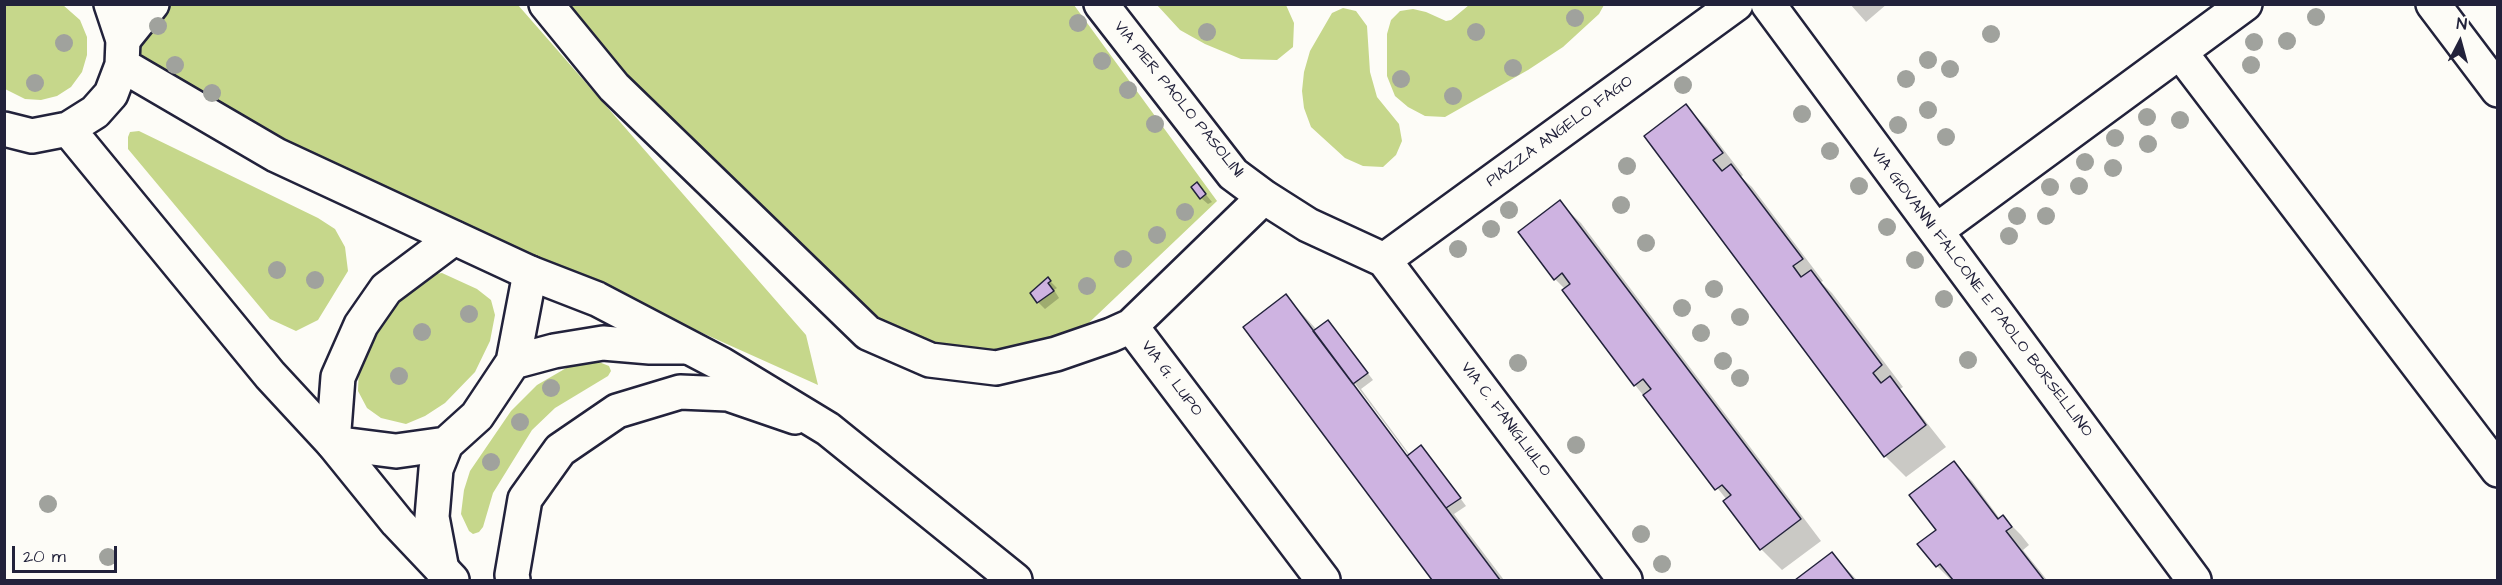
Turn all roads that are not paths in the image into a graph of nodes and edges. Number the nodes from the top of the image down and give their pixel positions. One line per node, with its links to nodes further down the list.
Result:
1 (111, 4): 9 (street)
2 (152, 4): 9 (street)
3 (546, 4): 19 (street)
4 (1101, 4): 14 (street, VIA PIER PAOLO PASOLINI)
5 (1736, 4): 17 (street, PIAZZA ANGELO FAGO)
6 (1768, 4): 15 (street, VIA GIOVANNI FALCONE E PAOLO BORSELLINO)
7 (2245, 4): 10 (street)
8 (2433, 4): 11 (street)
9 (122, 52): 12 (street); 16 (street)
10 (2180, 52): 15 (street); 25 (street)
11 (2498, 90)
12 (68, 129): 13 (street); 23 (street)
13 (14, 136)
14 (1264, 197): 17 (street, VIA PIER PAOLO PASOLINI); 19 (street, VIA G. LUPO)
15 (1936, 231): 31 (street, VIA GIOVANNI FALCONE E PAOLO BORSELLINO)
16 (454, 238): 18 (street); 23 (street)
17 (1384, 260): 30 (street, VIA C. FANIGLIULO)
18 (530, 273): 20 (street); 21 (street)
19 (1131, 326): 29 (street, VIA G. LUPO)
20 (686, 347): 21 (street); 22 (street)
21 (513, 362): 24 (street)
22 (828, 429): 27 (street); 28 (street)
23 (333, 443): 24 (street); 26 (street)
24 (446, 444): 26 (street)
25 (2498, 470)
26 (447, 575)
27 (513, 580)
28 (1015, 580)
29 (1323, 580)
30 (1625, 580)
31 (2194, 580)

